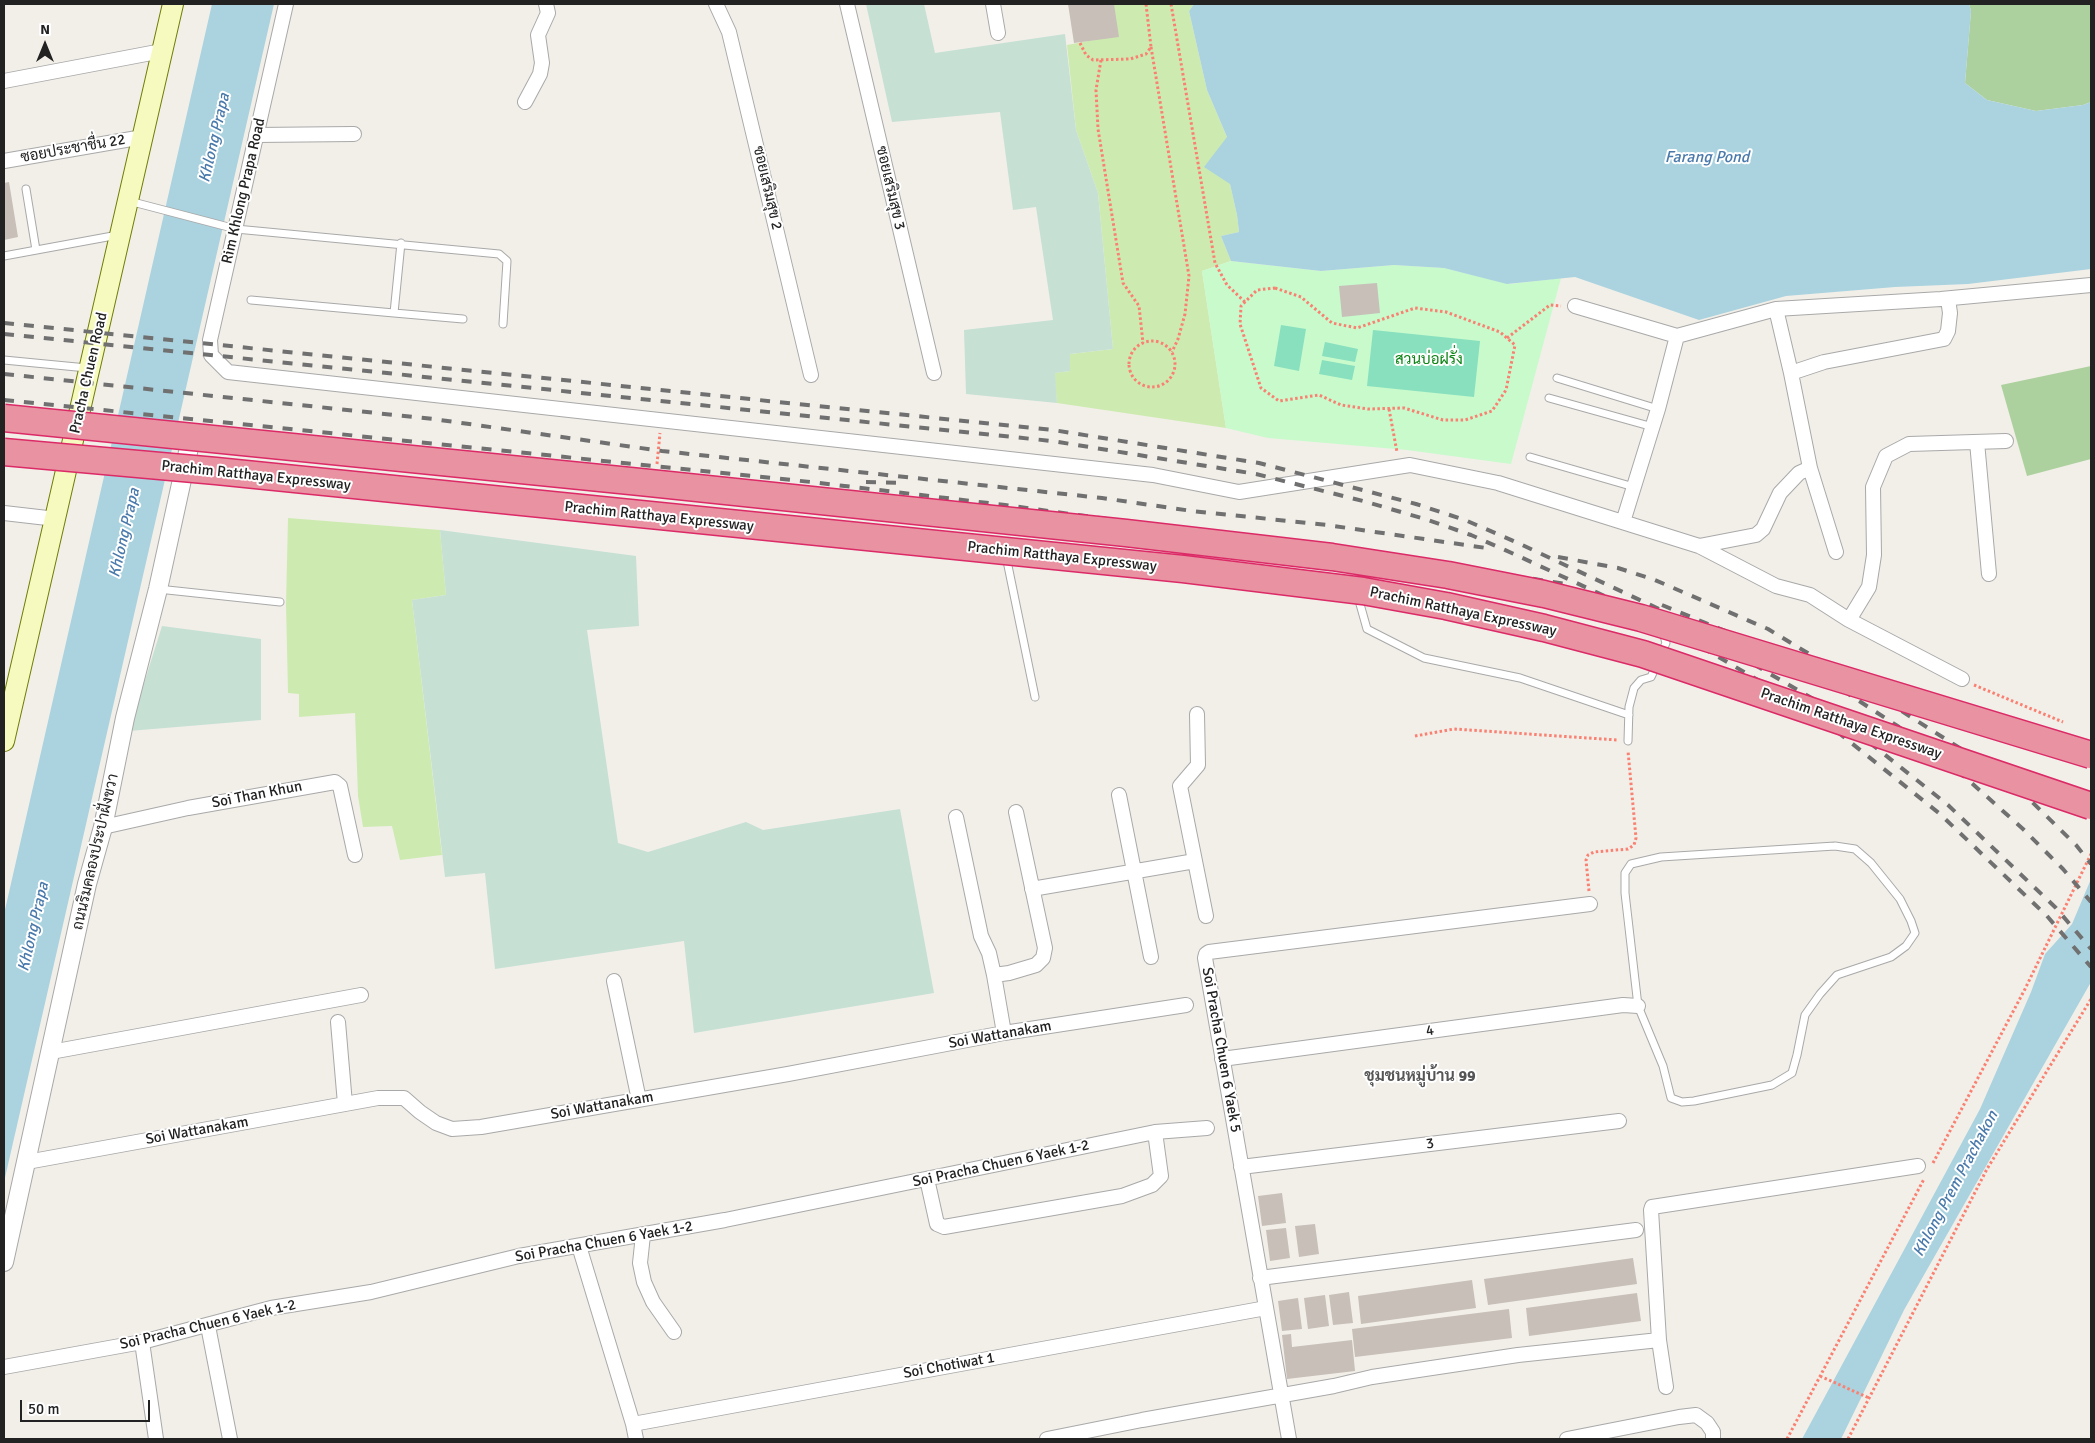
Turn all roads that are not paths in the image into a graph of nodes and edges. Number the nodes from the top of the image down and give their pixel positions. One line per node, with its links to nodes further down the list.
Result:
1 (173, 4): 8 (main road, Pracha Chuen Road)
2 (286, 4): 12 (street, Rim Khlong Prapa Road)
3 (546, 4): 10 (street)
4 (716, 4): 35 (street, ซอยเสริมสุข 2)
5 (847, 4): 33 (street, ซอยเสริมสุข 3)
6 (993, 4): 7 (street)
7 (998, 33)
8 (162, 51): 9 (street); 13 (main road, Pracha Chuen Road)
9 (4, 81)
10 (525, 102)
11 (354, 134): 12 (street)
12 (256, 135): 17 (street, Rim Khlong Prapa Road)
13 (143, 137): 14 (street, ซอยประชาชื่น 22); 16 (main road, Pracha Chuen Road)
14 (4, 161)
15 (26, 189): 20 (lane)
16 (129, 201): 17 (lane); 18 (main road, Pracha Chuen Road)
17 (230, 228): 19 (lane); 53 (street, Rim Khlong Prapa Road)
18 (121, 235): 20 (lane); 32 (main road, Pracha Chuen Road)
19 (401, 243): 27 (lane); 29 (lane)
20 (36, 250): 21 (lane)
21 (4, 256)
22 (2091, 286): 23 (street)
23 (1948, 299): 26 (street); 34 (street)
24 (251, 300): 27 (lane)
25 (1575, 306): 30 (street)
26 (1776, 309): 30 (street); 34 (street)
27 (394, 313): 28 (lane)
28 (463, 319)
29 (503, 324)
30 (1677, 336): 38 (street)
31 (4, 360): 32 (lane)
32 (90, 368): 48 (main road, Pracha Chuen Road)
33 (934, 373)
34 (1791, 373): 47 (street)
35 (811, 374)
36 (1557, 378): 38 (lane)
37 (1549, 398): 40 (lane)
38 (1658, 410): 40 (street)
39 (4, 418): 80 (highway, Prachim Ratthaya Expressway, bridge)
40 (1653, 427): 49 (street)
41 (2006, 441): 42 (street)
42 (1977, 442): 65 (street); 72 (street)
43 (190, 443): 51 (lane); 68 (street, ถนนริมคลองประปาฝั่งขวา)
44 (4, 452): 82 (highway, Prachim Ratthaya Expressway, bridge)
45 (1530, 457): 49 (lane)
46 (4, 463): 48 (street)
47 (1810, 468): 58 (street); 61 (street)
48 (67, 470): 52 (main road, Pracha Chuen Road)
49 (1634, 487): 53 (street)
50 (4, 513): 52 (street)
51 (998, 516): 54 (lane); 55 (lane)
52 (56, 519): 75 (main road, Pracha Chuen Road)
53 (1623, 522): 58 (street)
54 (1122, 525)
55 (1000, 526)
56 (1251, 539): 59 (lane)
57 (1004, 545): 74 (lane)
58 (1700, 546): 72 (street)
59 (1337, 550)
60 (1346, 550): 63 (lane)
61 (1836, 552)
62 (1373, 555): 64 (lane)
63 (1350, 569)
64 (1476, 572)
65 (1989, 574)
66 (1353, 578): 77 (lane)
67 (1535, 584): 69 (lane)
68 (158, 589): 70 (lane); 85 (street, ถนนริมคลองประปาฝั่งขวา)
69 (1604, 600)
70 (280, 602)
71 (1620, 604): 77 (lane)
72 (1850, 620): 73 (street)
73 (1962, 680)
74 (1035, 697)
75 (8, 711): 78 (main road, Pracha Chuen Road)
76 (1196, 714): 87 (street)
77 (1629, 715): 79 (lane)
78 (4, 741)
79 (1628, 741)
80 (2091, 755)
81 (1119, 795): 88 (street)
82 (2091, 806)
83 (1016, 812): 89 (street)
84 (956, 816): 93 (street)
85 (103, 827): 86 (street, Soi Than Khun); 100 (street, ถนนริมคลองประปาฝั่งขวา)
86 (355, 855)
87 (1195, 861): 88 (street); 91 (street)
88 (1134, 871): 89 (street); 92 (street)
89 (1032, 889): 93 (street)
90 (1590, 904): 101 (street, Soi Pracha Chuen 6 Yaek 5)
91 (1206, 916)
92 (1151, 957)
93 (994, 976): 99 (street)
94 (614, 981): 102 (street)
95 (361, 995): 100 (street)
96 (1186, 1005): 99 (street, Soi Wattanakam)
97 (1638, 1006): 97 (lane); 101 (street, 4)
98 (338, 1022): 103 (street)
99 (1004, 1034): 102 (street, Soi Wattanakam)
100 (51, 1052): 107 (street, ถนนริมคลองประปาฝั่งขวา)
101 (1222, 1058): 108 (street, Soi Pracha Chuen 6 Yaek 5)
102 (639, 1100): 103 (street, Soi Wattanakam)
103 (345, 1104): 107 (street, Soi Wattanakam)
104 (1619, 1121): 108 (street, 3)
105 (1207, 1128): 106 (street, Soi Pracha Chuen 6 Yaek 1-2)
106 (1155, 1132): 110 (street, Soi Pracha Chuen 6 Yaek 1-2); 110 (street)
107 (27, 1162): 114 (street, ถนนริมคลองประปาฝั่งขวา)
108 (1241, 1167): 115 (street, Soi Pracha Chuen 6 Yaek 5)
109 (1925, 1170): 119 (street)
110 (927, 1179): 112 (street, Soi Pracha Chuen 6 Yaek 1-2)
111 (1636, 1230): 115 (street)
112 (643, 1235): 113 (street, Soi Pracha Chuen 6 Yaek 1-2); 118 (street)
113 (579, 1246): 117 (street, Soi Pracha Chuen 6 Yaek 1-2); 124 (street)
114 (4, 1262)
115 (1260, 1278): 116 (street, Soi Pracha Chuen 6 Yaek 5)
116 (1266, 1308): 123 (street, Soi Pracha Chuen 6 Yaek 5); 124 (street, Soi Chotiwat 1)
117 (208, 1326): 120 (street, Soi Pracha Chuen 6 Yaek 1-2); 126 (street)
118 (674, 1332)
119 (1659, 1340): 122 (street); 123 (street)
120 (142, 1342): 121 (street, Soi Pracha Chuen 6 Yaek 1-2); 125 (street)
121 (4, 1367)
122 (1666, 1387)
123 (1281, 1395): 128 (street); 129 (street, Soi Pracha Chuen 6 Yaek 5)
124 (633, 1424): 127 (street)
125 (156, 1439)
126 (230, 1439)
127 (636, 1439)
128 (1047, 1439)
129 (1289, 1439)
130 (1567, 1439): 131 (street)
131 (1713, 1439)

